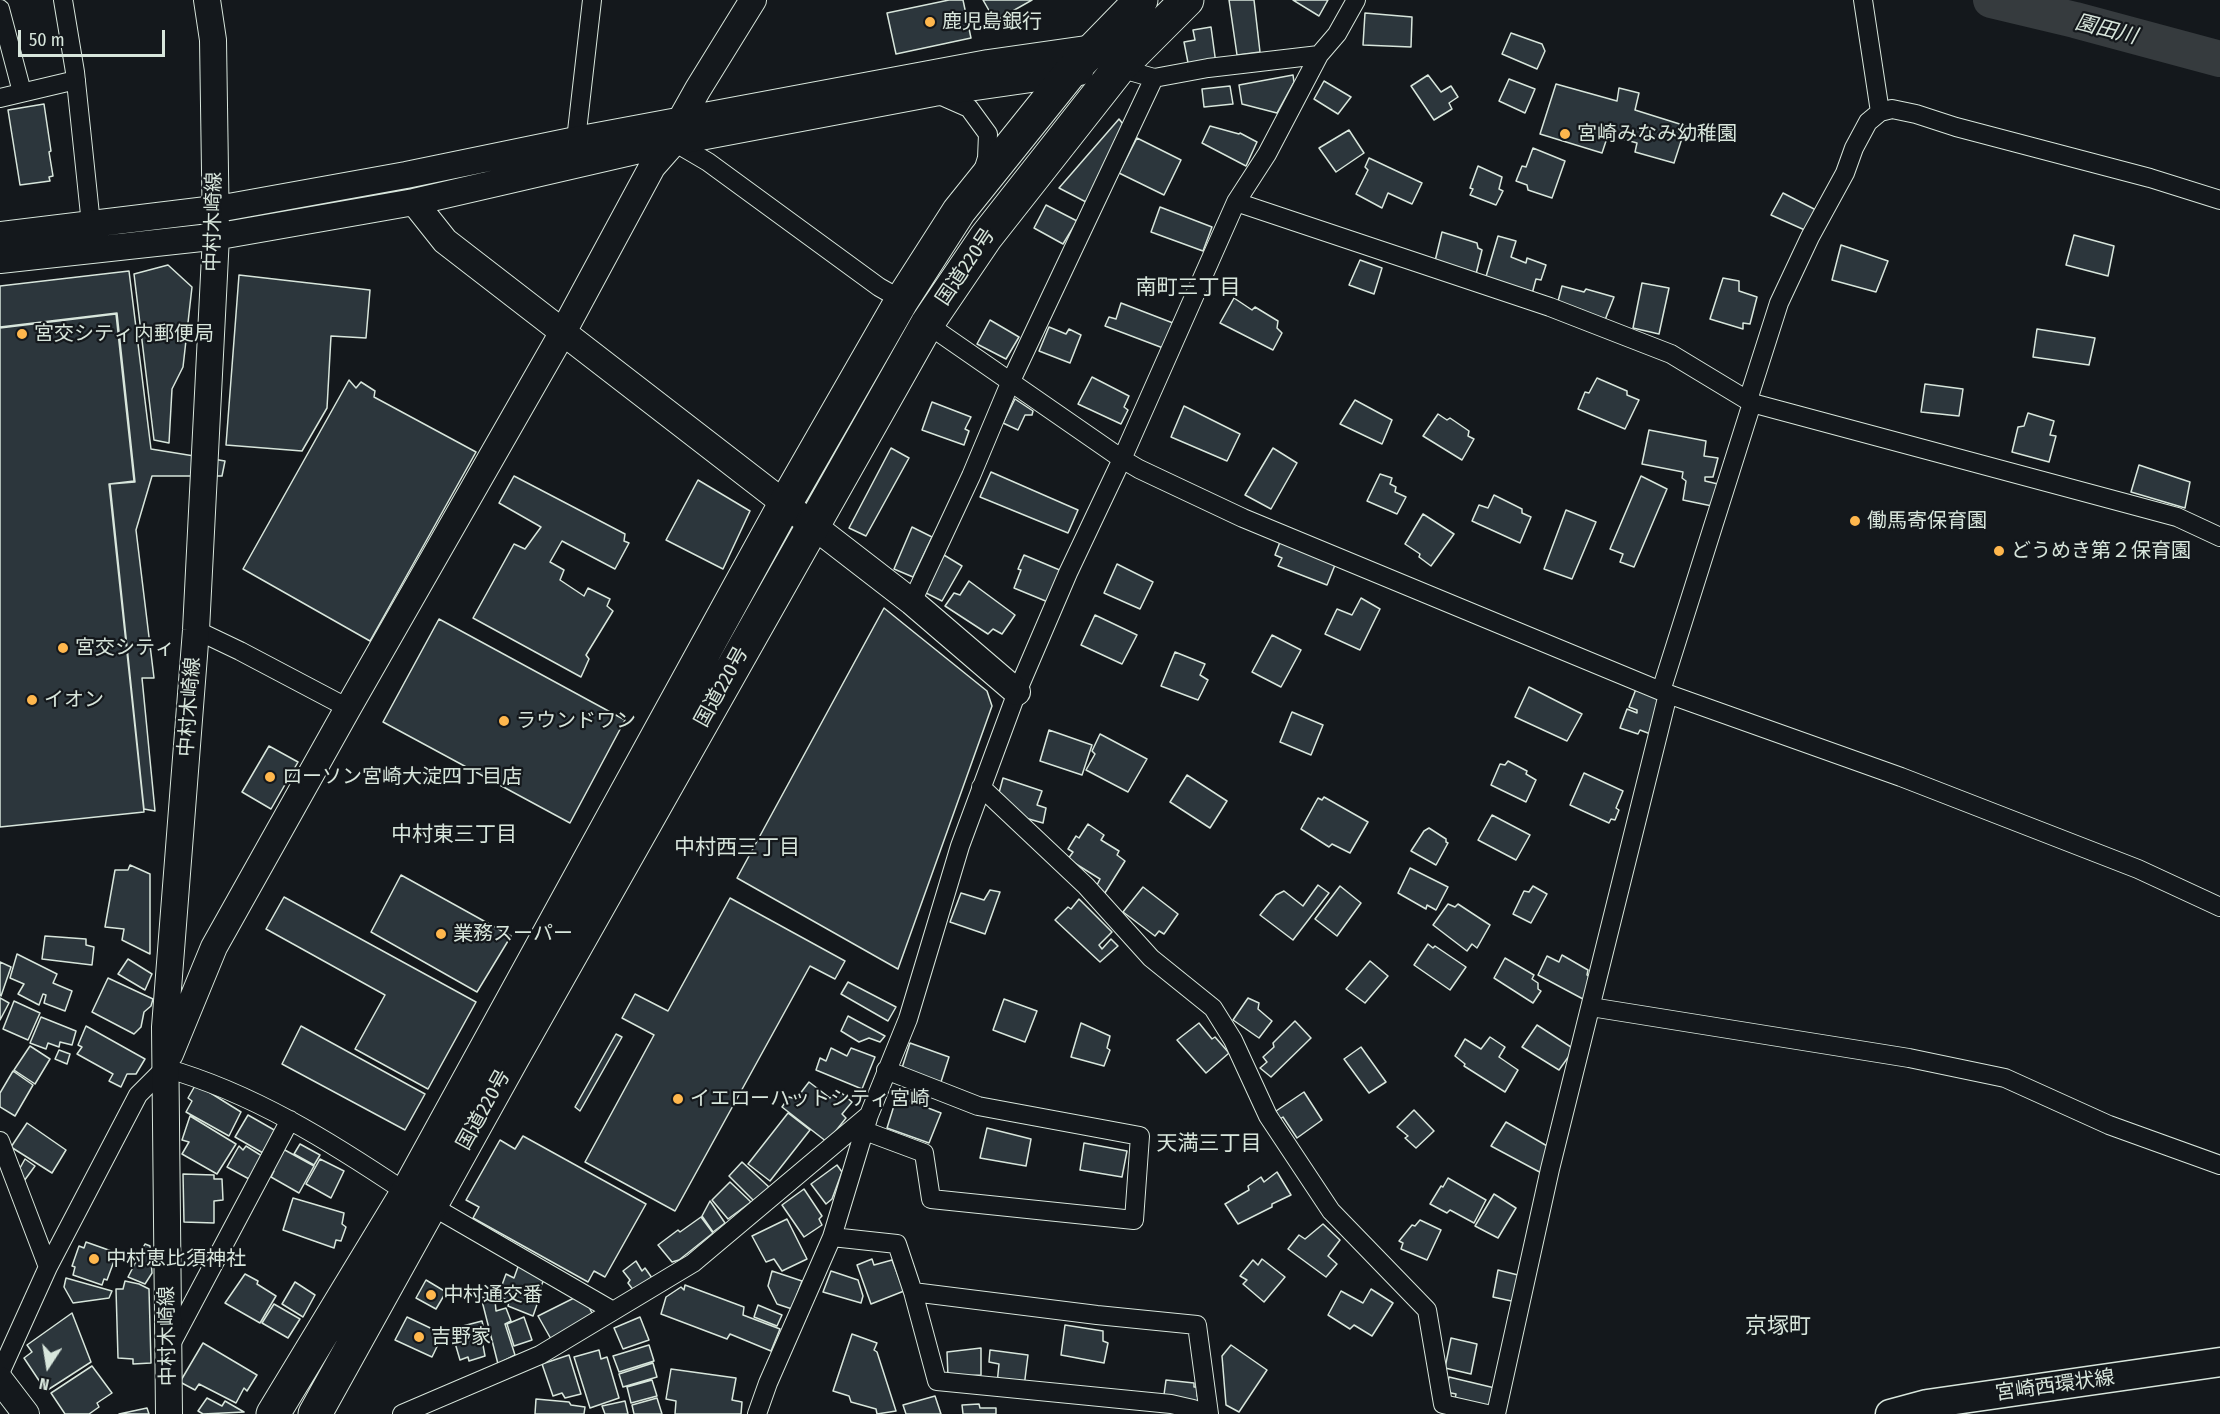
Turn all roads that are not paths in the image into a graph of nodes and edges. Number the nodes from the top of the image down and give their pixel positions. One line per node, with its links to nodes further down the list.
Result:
1 (63, 0): 15 (street)
2 (207, 0): 26 (street, 中村木崎線)
3 (592, 0): 21 (street)
4 (753, 0): 20 (street)
5 (1141, 0): 10 (highway, 国道220号)
6 (1187, 0): 12 (highway, 国道220号)
7 (1356, 0): 11 (street)
8 (1863, 0): 19 (street)
9 (0, 9): 16 (street)
10 (1094, 48): 12 (street); 13 (highway, 国道220号); 20 (street)
11 (1319, 55): 14 (street); 25 (street)
12 (1119, 68): 13 (street); 14 (street); 32 (highway, 国道220号)
13 (1069, 74): 17 (street); 22 (highway, 国道220号)
14 (1154, 78): 34 (street)
15 (76, 80): 16 (street); 27 (street)
16 (22, 93): 18 (street)
17 (934, 93): 20 (street); 22 (street)
18 (0, 98)
19 (1880, 111): 23 (street); 35 (street)
20 (677, 132): 21 (street); 24 (street); 31 (street); 33 (street)
21 (576, 140): 26 (street)
22 (978, 187): 31 (highway, 国道220号)
23 (2220, 200)
24 (414, 202): 29 (street); 33 (street)
25 (1236, 202): 35 (street); 36 (street)
26 (216, 210): 27 (street); 29 (street, 中村木崎線)
27 (91, 225): 28 (street)
28 (0, 235)
29 (216, 236): 30 (street); 41 (street, 中村木崎線)
30 (0, 260)
31 (902, 300): 37 (highway, 国道220号)
32 (927, 324): 34 (street); 38 (highway, 国道220号)
33 (563, 332): 37 (street); 44 (street)
34 (1010, 383): 36 (street); 40 (street)
35 (1750, 401): 39 (street); 43 (street)
36 (1122, 459): 42 (street); 43 (street)
37 (785, 504): 38 (street); 54 (highway, 国道220号)
38 (813, 525): 40 (street); 54 (highway, 国道220号)
39 (2220, 537)
40 (912, 602): 42 (street)
41 (196, 630): 44 (street); 48 (street, 中村木崎線)
42 (1017, 692): 45 (street)
43 (1664, 693): 46 (street); 47 (street)
44 (348, 708): 48 (street)
45 (981, 787): 49 (street); 72 (street)
46 (2220, 907)
47 (1591, 1007): 53 (street); 73 (street)
48 (165, 1068): 50 (street); 56 (street); 59 (street, 中村木崎線)
49 (886, 1070): 51 (street); 51 (street)
50 (290, 1120): 54 (street); 59 (street)
51 (867, 1123): 55 (street); 58 (street)
52 (0, 1142): 56 (street)
53 (2220, 1165)
54 (419, 1199): 58 (street); 66 (highway, 国道220号); 67 (highway, 国道220号)
55 (832, 1237): 57 (street); 69 (street)
56 (48, 1267): 61 (street)
57 (913, 1292): 70 (street); 71 (street)
58 (613, 1311): 68 (street)
59 (168, 1350): 65 (street, 中村木崎線)
60 (2220, 1362): 63 (main road, 宮崎西環状線)
61 (0, 1373)
62 (0, 1380): 64 (street)
63 (1929, 1409): 74 (main road, 宮崎西環状線)
64 (26, 1414)
65 (169, 1414)
66 (273, 1414)
67 (315, 1414)
68 (402, 1414)
69 (757, 1414)
70 (1204, 1414)
71 (1209, 1414)
72 (1487, 1414)
73 (1496, 1414)
74 (1890, 1414)

